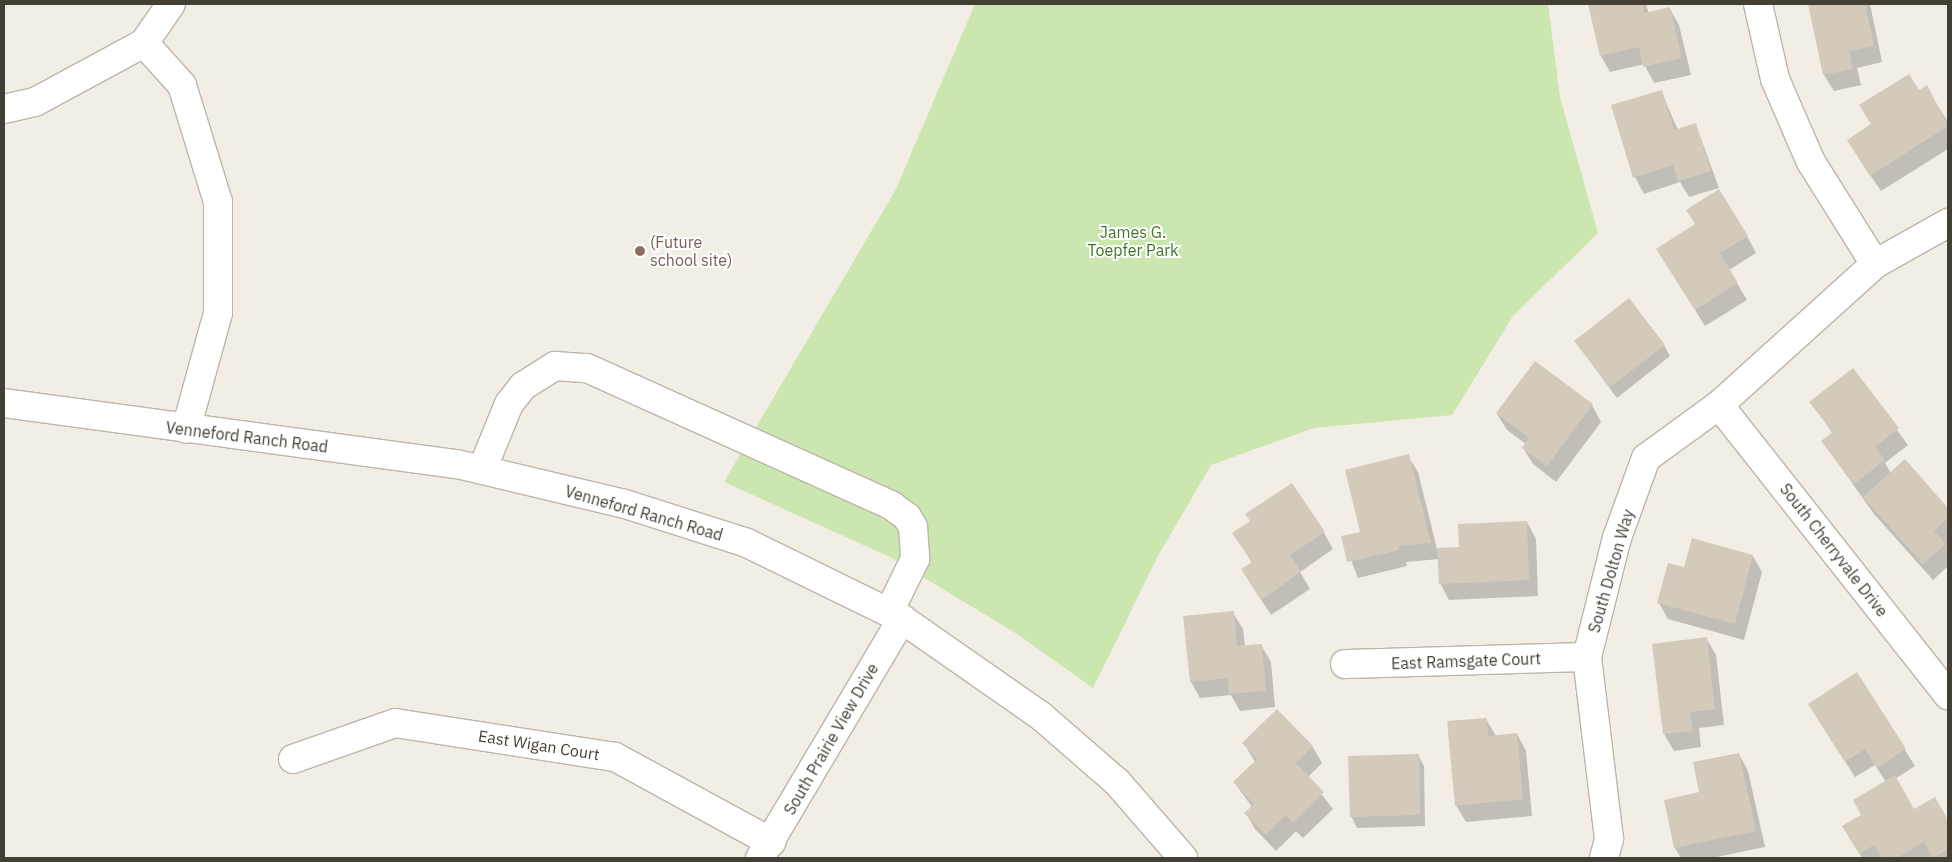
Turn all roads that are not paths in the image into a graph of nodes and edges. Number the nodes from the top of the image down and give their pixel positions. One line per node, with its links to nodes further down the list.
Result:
1 (171, 4): 3 (street)
2 (1758, 4): 6 (street)
3 (144, 44): 4 (street); 9 (street)
4 (4, 109)
5 (1948, 224): 6 (street, South Dolton Way)
6 (1875, 264): 8 (street, South Dolton Way)
7 (4, 403): 9 (street, Venneford Ranch Road)
8 (1719, 405): 12 (street, South Dolton Way); 14 (street, South Cherryvale Drive)
9 (186, 429): 10 (street, Venneford Ranch Road)
10 (482, 470): 11 (street, Venneford Ranch Road); 11 (street, South Prairie View Drive)
11 (895, 616): 16 (street, South Prairie View Drive); 17 (street, Venneford Ranch Road)
12 (1587, 657): 13 (street, East Ramsgate Court); 18 (street, South Dolton Way)
13 (1345, 664)
14 (1948, 695)
15 (292, 759): 16 (street, East Wigan Court)
16 (765, 850)
17 (1184, 858)
18 (1604, 858)

